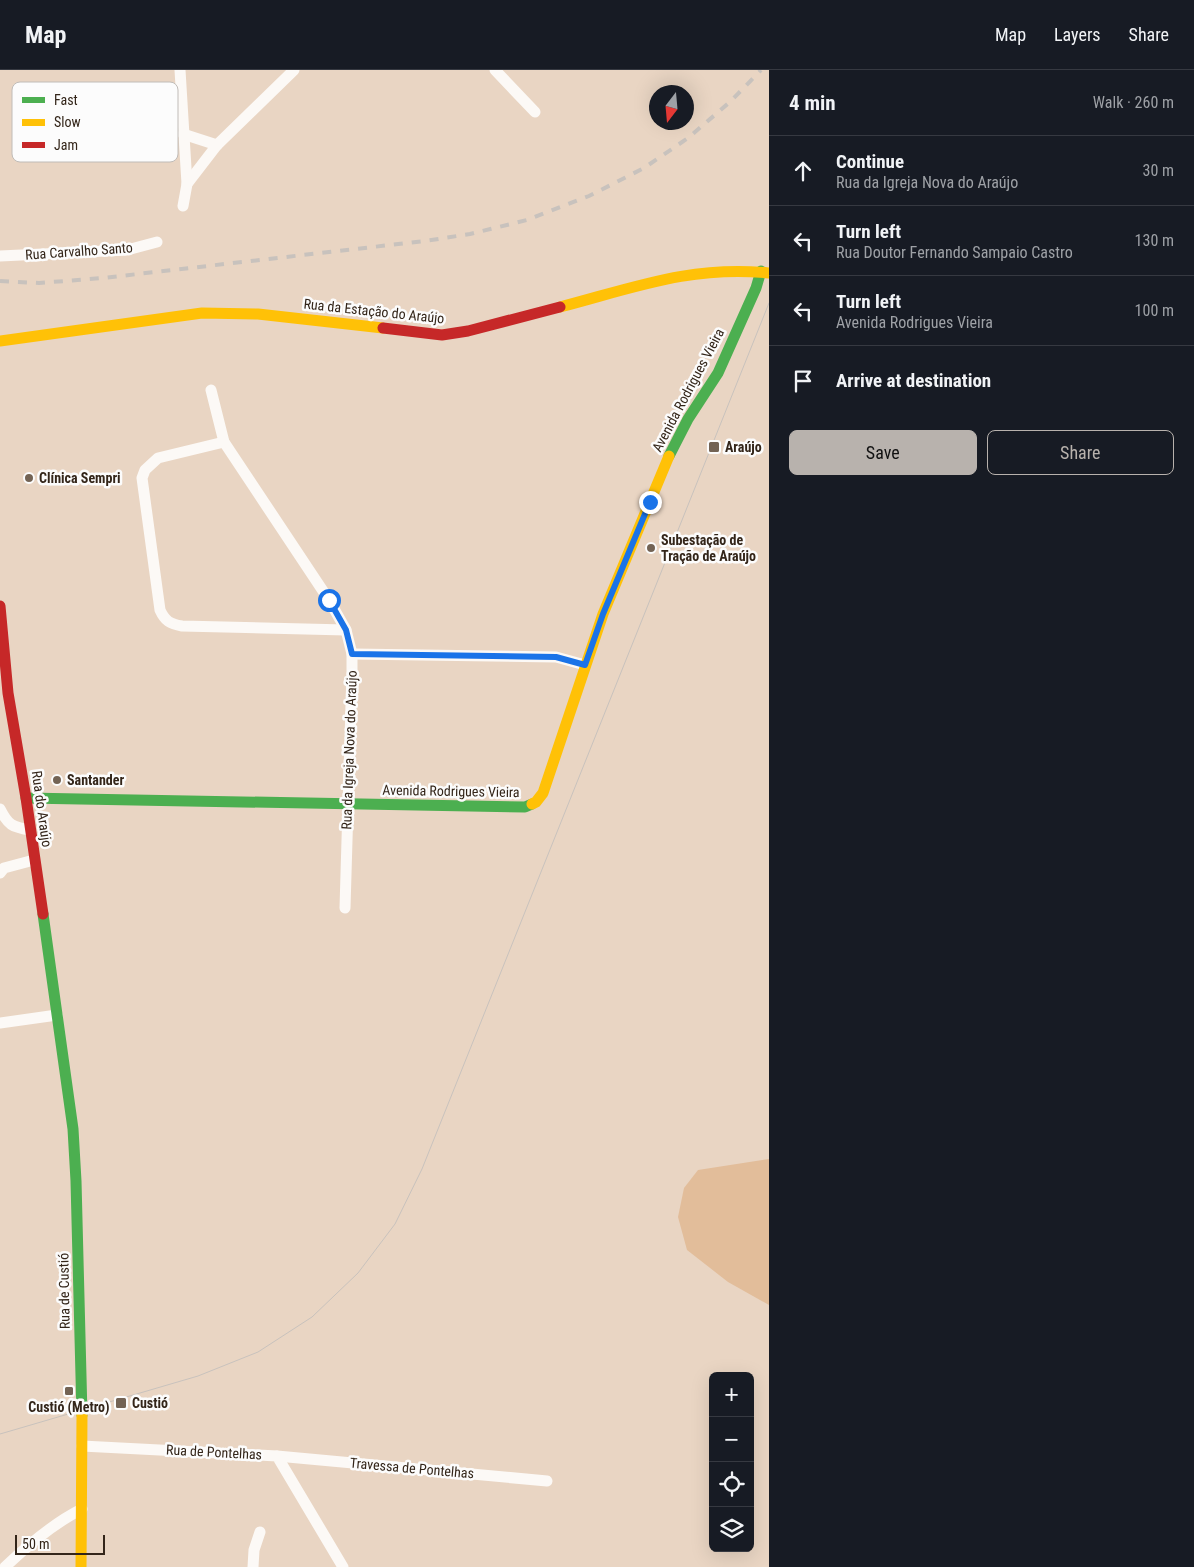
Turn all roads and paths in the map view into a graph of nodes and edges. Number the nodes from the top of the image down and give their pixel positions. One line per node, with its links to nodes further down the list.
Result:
1 (180, 70): 5 (street)
2 (294, 70): 6 (street)
3 (496, 70): 4 (street)
4 (535, 112)
5 (183, 134): 6 (street); 7 (street)
6 (216, 145): 7 (street)
7 (187, 184): 8 (street)
8 (183, 206)
9 (157, 242): 10 (street, Rua Carvalho Santo)
10 (0, 256)
11 (765, 272): 12 (street, Rua da Estação do Araújo); 18 (street, Avenida Rodrigues Vieira)
12 (0, 341)
13 (211, 390): 14 (street, Rua da Igreja Nova do Araújo)
14 (224, 442): 16 (street, Rua da Igreja Nova do Araújo); 16 (street)
15 (0, 606): 19 (street, Rua do Araújo)
16 (346, 630): 17 (street, Rua da Igreja Nova do Araújo)
17 (352, 654): 18 (street); 20 (street, Rua da Igreja Nova do Araújo)
18 (585, 665): 20 (street, Avenida Rodrigues Vieira)
19 (26, 798): 20 (street, Avenida Rodrigues Vieira); 22 (street, Rua do Araújo)
20 (347, 805): 25 (street, Rua da Igreja Nova do Araújo)
21 (0, 809): 22 (street)
22 (30, 830): 23 (street, Rua do Araújo)
23 (34, 860): 24 (street); 26 (street, Rua do Araújo)
24 (0, 873)
25 (345, 908)
26 (57, 1015): 27 (street); 28 (street, Rua de Custió)
27 (0, 1024)
28 (82, 1441): 29 (street, Rua de Pontelhas); 31 (street, Rua de Custió)
29 (277, 1456): 30 (street, Travessa de Pontelhas); 36 (street, Rua de Pontelhas)
30 (547, 1481)
31 (82, 1508): 33 (street); 34 (street, Rua de Custió)
32 (260, 1532): 35 (street)
33 (5, 1567)
34 (81, 1567)
35 (253, 1567)
36 (343, 1567)

